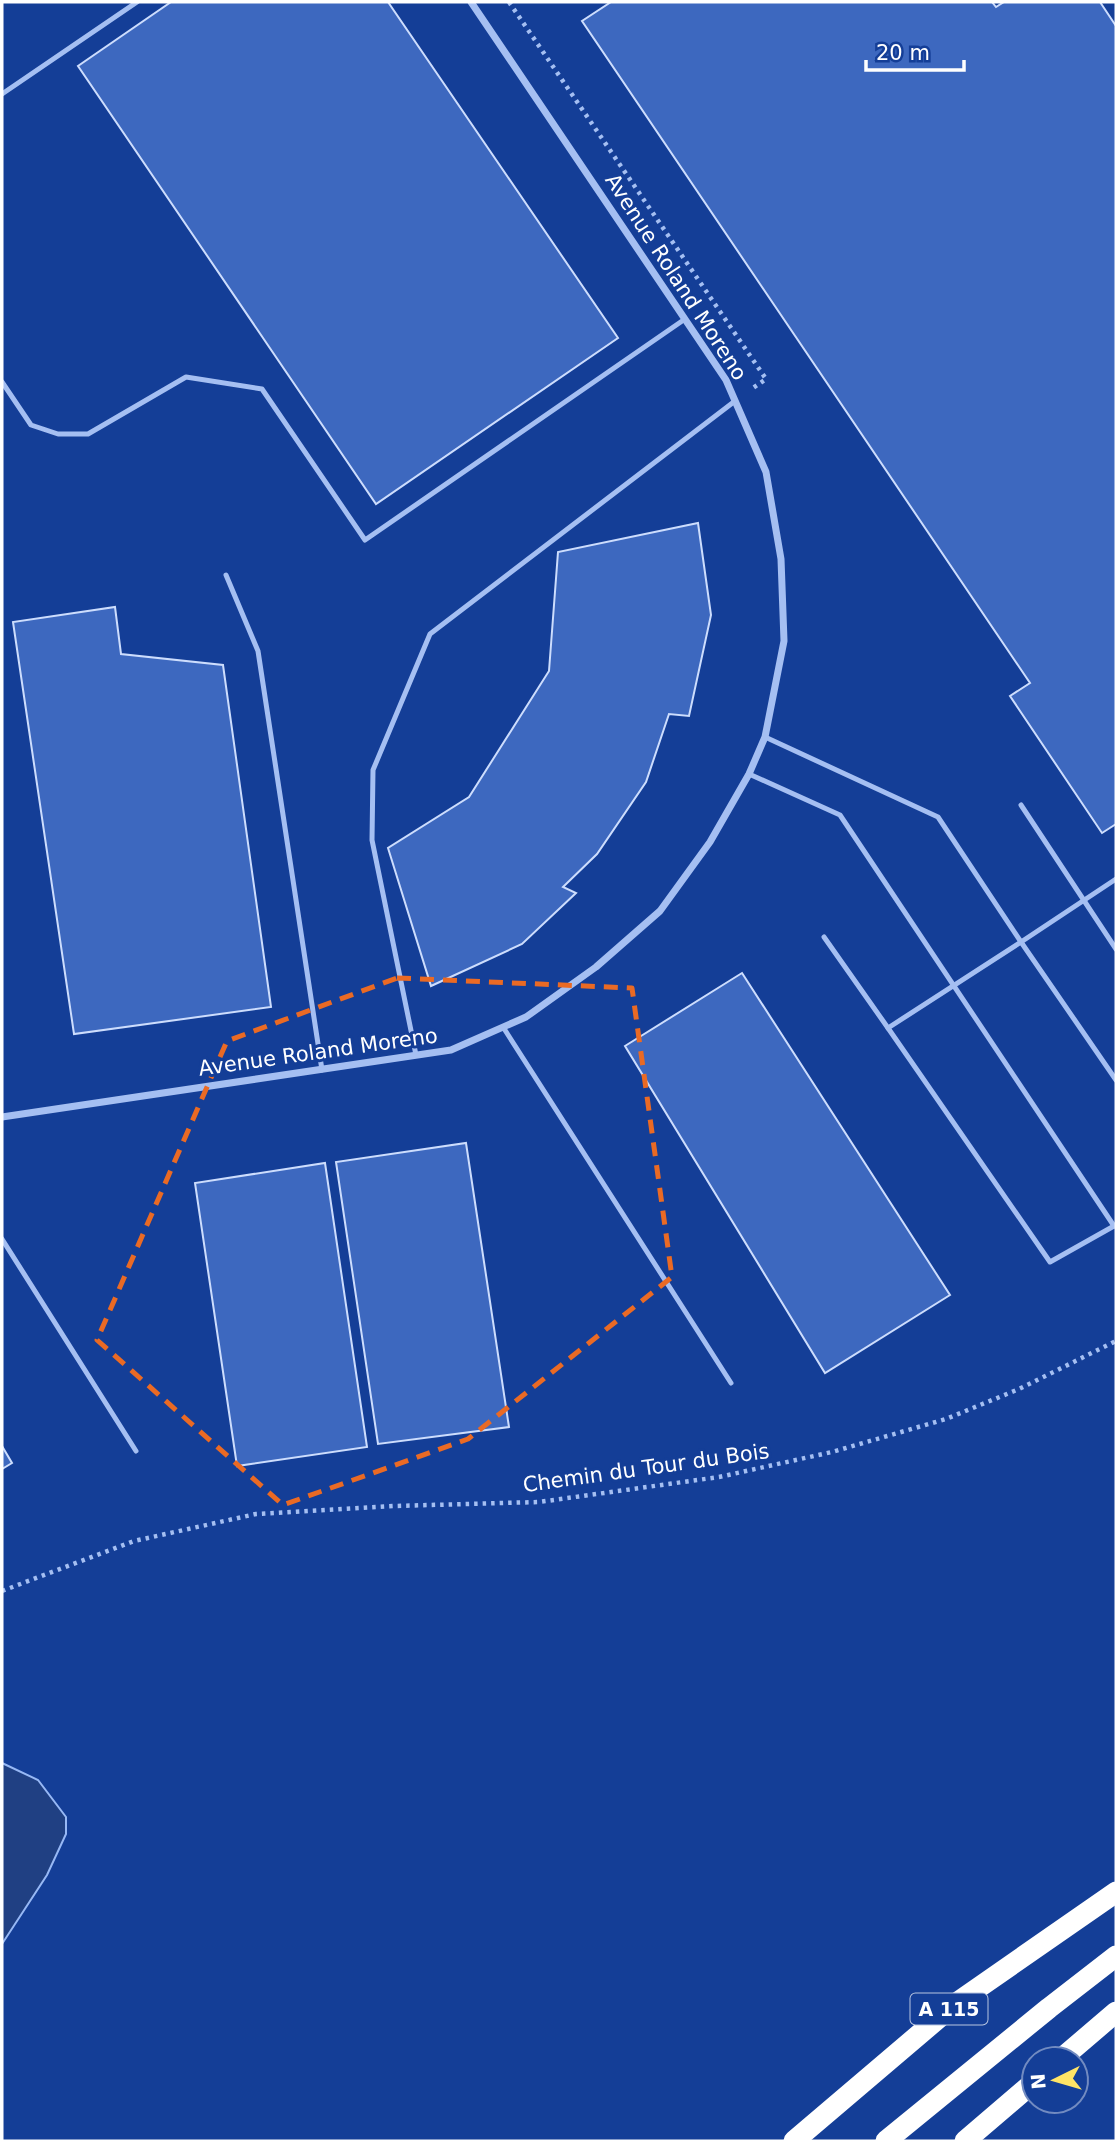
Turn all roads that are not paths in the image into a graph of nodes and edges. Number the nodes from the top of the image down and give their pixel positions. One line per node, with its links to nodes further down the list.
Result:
1 (137, 2): 3 (lane)
2 (471, 2): 4 (street, Avenue Roland Moreno)
3 (2, 94)
4 (685, 319): 5 (lane); 6 (street, Avenue Roland Moreno)
5 (2, 382)
6 (735, 401): 8 (street, Avenue Roland Moreno); 19 (lane)
7 (226, 575): 20 (lane)
8 (765, 737): 9 (street, Avenue Roland Moreno); 14 (lane)
9 (748, 774): 16 (lane); 17 (street, Avenue Roland Moreno)
10 (1021, 805): 12 (lane)
11 (1116, 879): 12 (lane)
12 (1083, 901): 14 (lane); 15 (lane)
13 (824, 937): 18 (lane)
14 (1021, 942): 16 (lane); 21 (lane)
15 (1116, 949)
16 (954, 985): 18 (lane); 23 (lane)
17 (503, 1027): 19 (street, Avenue Roland Moreno); 25 (lane)
18 (888, 1028): 23 (lane)
19 (416, 1055): 20 (street, Avenue Roland Moreno)
20 (322, 1070): 22 (street, Avenue Roland Moreno)
21 (1116, 1080)
22 (2, 1117)
23 (1115, 1226)
24 (2, 1238): 26 (lane)
25 (731, 1383)
26 (136, 1451)
27 (1116, 1892): 32 (highway, A 115)
28 (1116, 1956): 33 (highway)
29 (1116, 2012): 30 (highway)
30 (1077, 2045)
31 (1020, 2094): 34 (highway)
32 (794, 2141)
33 (886, 2141)
34 (965, 2141)

